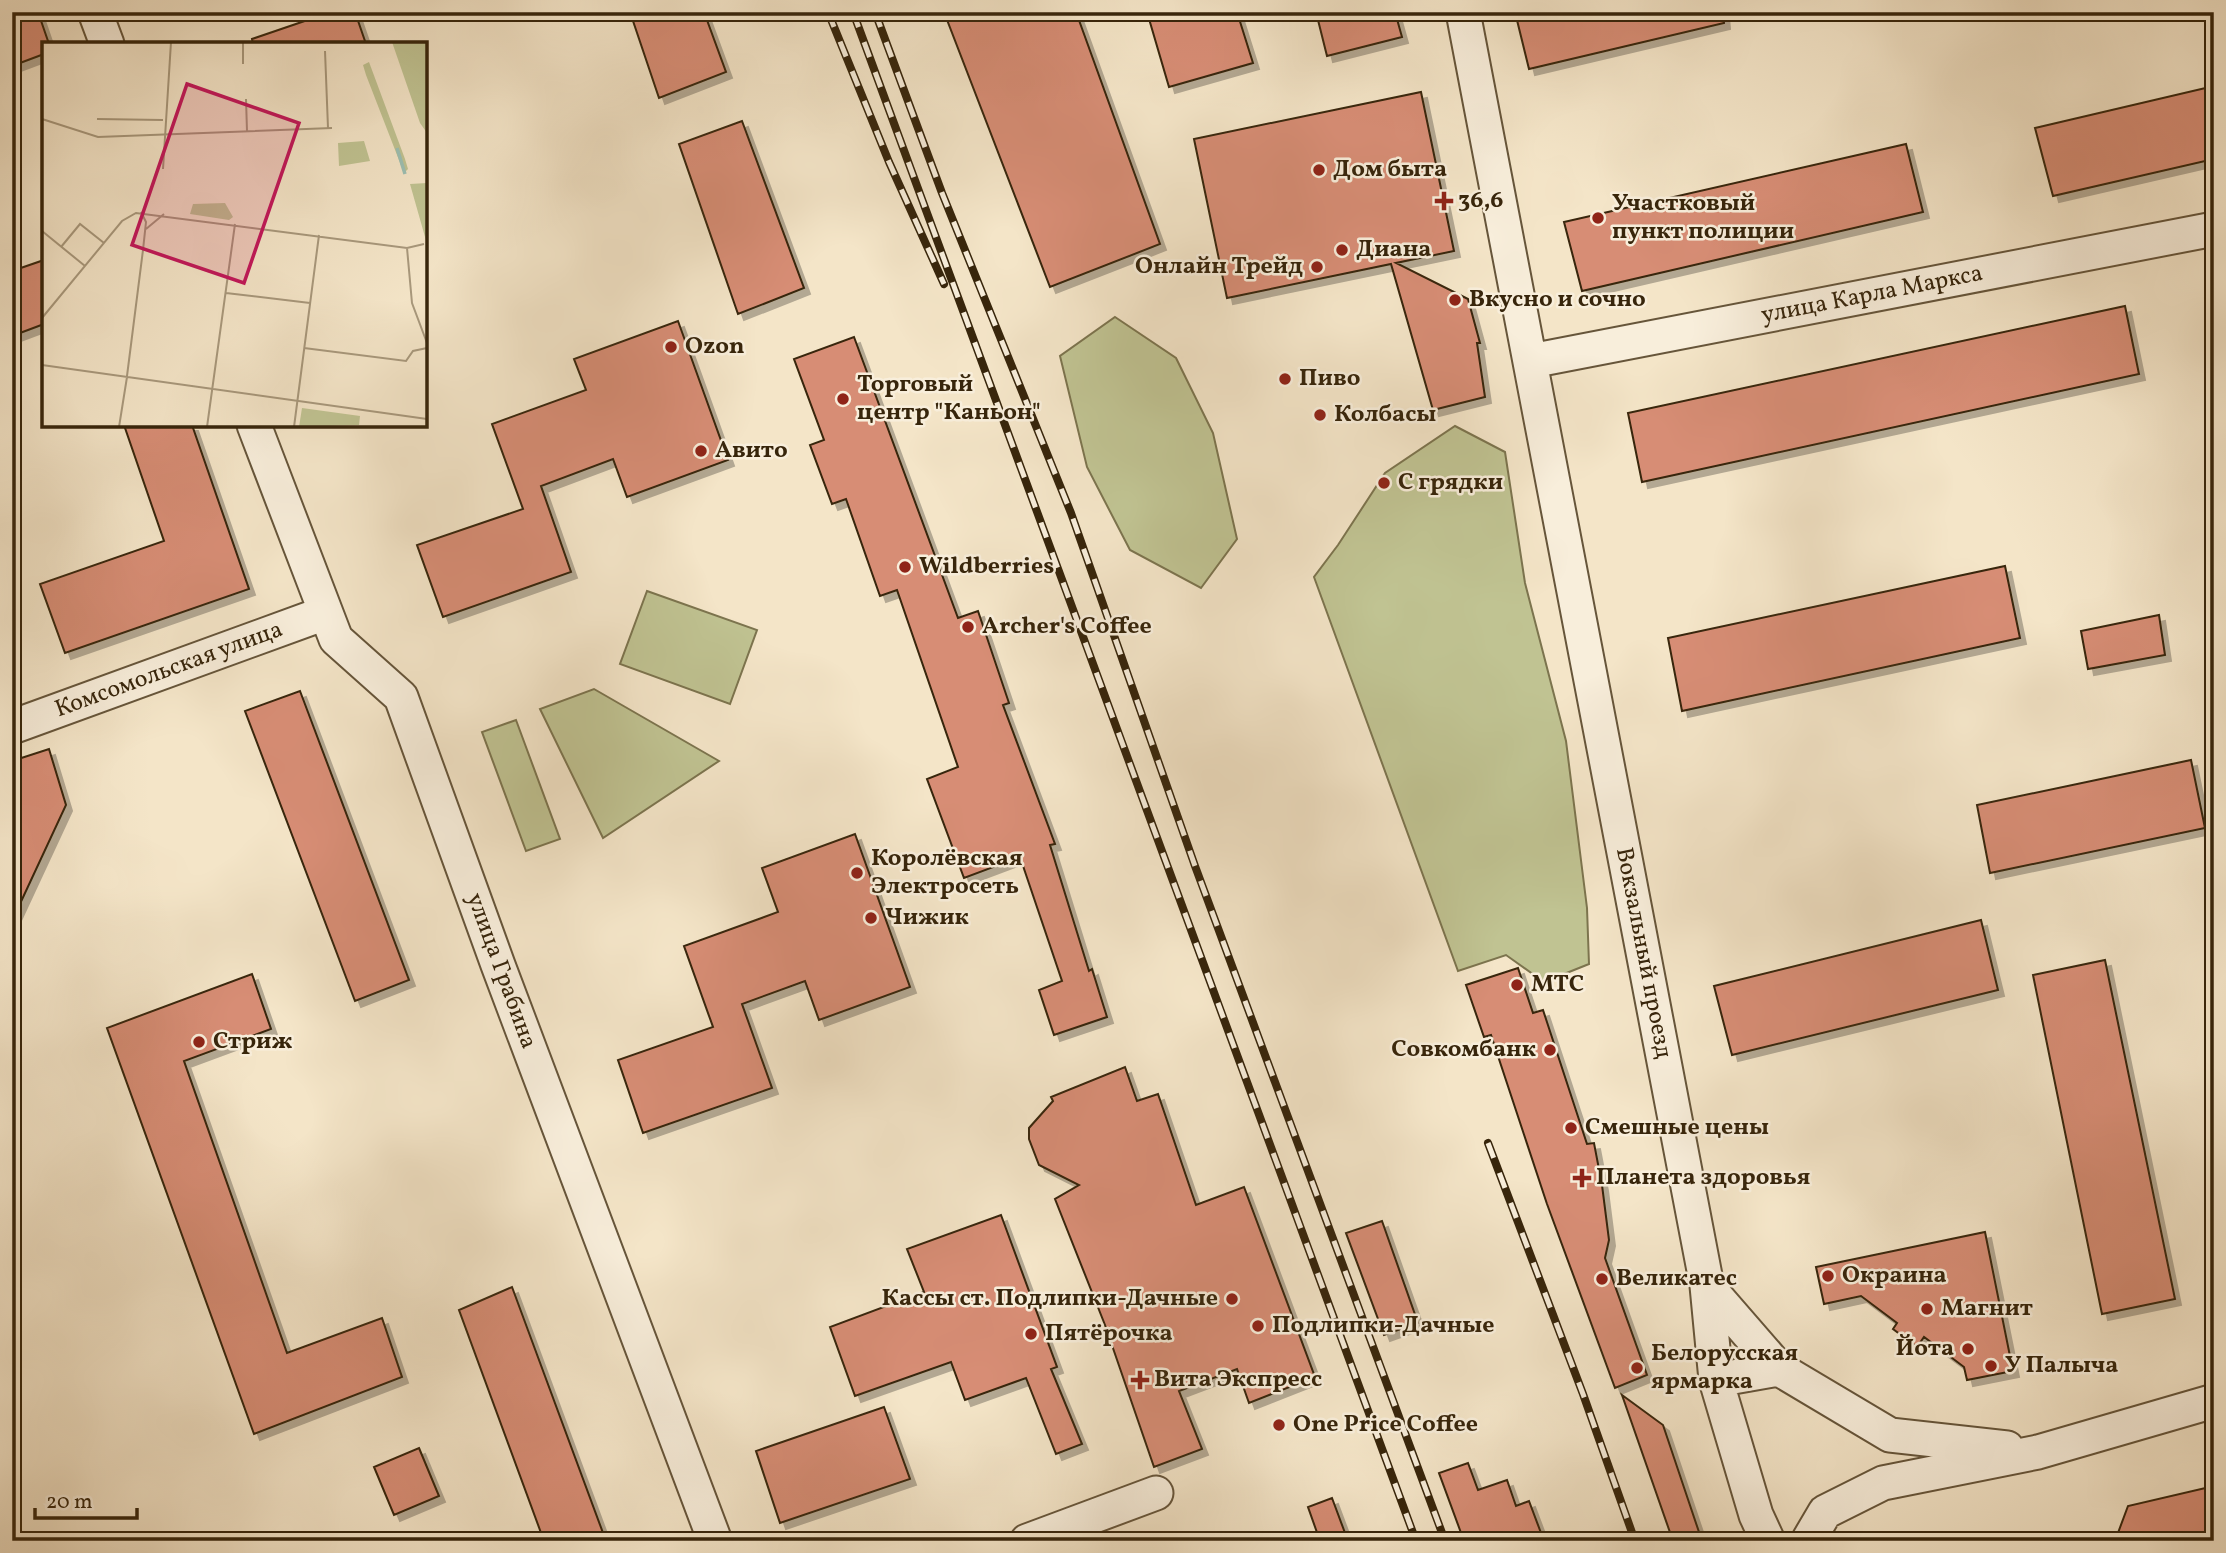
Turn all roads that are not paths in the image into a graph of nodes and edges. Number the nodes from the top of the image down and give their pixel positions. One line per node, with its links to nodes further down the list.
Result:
1 (95, 12): 3 (street)
2 (1463, 12): 5 (street, Вокзальный проезд)
3 (106, 42)
4 (2214, 229): 5 (street, улица Карла Маркса)
5 (1531, 361): 9 (street, Вокзальный проезд)
6 (255, 427): 7 (street, улица Грабина)
7 (326, 613): 8 (street, Комсомольская улица); 15 (street, улица Грабина)
8 (12, 727)
9 (1707, 1286): 10 (street); 11 (street, Вокзальный проезд)
10 (1779, 1369): 11 (street); 13 (street)
11 (1716, 1380): 17 (street, Вокзальный проезд)
12 (2214, 1401): 13 (street)
13 (2038, 1452): 18 (street)
14 (1156, 1493): 16 (street)
15 (715, 1541)
16 (1027, 1541)
17 (1768, 1541)
18 (1808, 1541)

